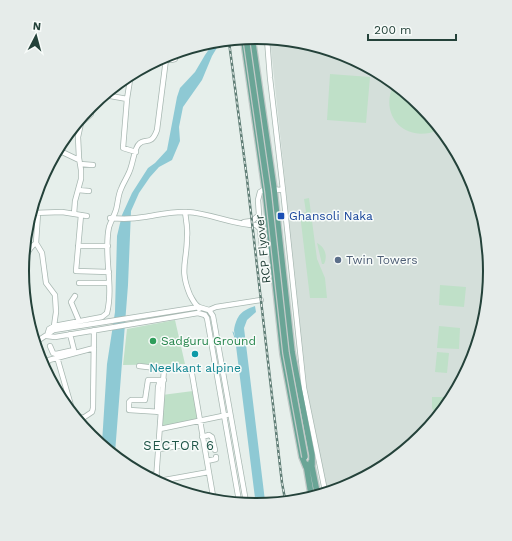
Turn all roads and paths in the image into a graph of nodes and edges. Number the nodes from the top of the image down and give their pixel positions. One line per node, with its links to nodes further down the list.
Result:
1 (249, 44): 15 (main road)
2 (249, 44): 14 (main road)
3 (249, 44): 71 (main road, RCP Flyover, bridge)
4 (267, 44): 17 (street)
5 (163, 64): 11 (street)
6 (130, 82): 8 (street)
7 (111, 96): 8 (street)
8 (127, 99): 11 (street)
9 (80, 127): 12 (street)
10 (62, 152): 12 (street)
11 (136, 152): 25 (street)
12 (80, 162): 13 (street); 16 (street)
13 (93, 165)
14 (265, 189): 15 (street); 26 (street); 32 (main road)
15 (274, 189): 17 (street); 31 (main road)
16 (78, 190): 18 (street); 21 (street)
17 (283, 190): 75 (street)
18 (89, 191)
19 (185, 212): 25 (street); 26 (street); 38 (street)
20 (36, 213): 21 (street)
21 (74, 214): 22 (street)
22 (81, 214): 24 (street); 28 (street)
23 (36, 216): 27 (street)
24 (87, 216)
25 (113, 219): 29 (street)
26 (238, 223): 32 (street)
27 (36, 243): 30 (street); 43 (street)
28 (78, 246): 29 (street); 33 (street)
29 (108, 246): 33 (street)
30 (30, 247)
31 (280, 251): 32 (street); 71 (main road)
32 (272, 252): 71 (main road)
33 (109, 272): 35 (street)
34 (79, 283): 35 (street)
35 (109, 283): 41 (street)
36 (75, 296): 41 (street)
37 (261, 300): 39 (street)
38 (199, 307): 39 (street); 40 (street); 42 (street)
39 (209, 310): 60 (street)
40 (200, 313): 44 (street); 61 (street)
41 (79, 321): 43 (street)
42 (100, 323): 44 (street); 47 (street)
43 (54, 326): 47 (street)
44 (101, 329): 45 (street)
45 (94, 330): 46 (street); 51 (street)
46 (70, 334): 47 (street); 52 (street)
47 (47, 336): 48 (street)
48 (40, 339)
49 (93, 339): 52 (street)
50 (50, 346): 52 (street)
51 (94, 348): 53 (street); 62 (street)
52 (74, 350)
53 (57, 358): 54 (street); 58 (street)
54 (48, 361)
55 (139, 366): 56 (street)
56 (164, 369): 57 (street); 63 (street)
57 (162, 380): 59 (street); 59 (street)
58 (69, 400)
59 (159, 412): 64 (street)
60 (230, 414): 61 (street); 80 (street)
61 (224, 416): 63 (street); 79 (street)
62 (83, 418)
63 (200, 421): 64 (street); 65 (street)
64 (160, 429): 67 (street)
65 (202, 437): 68 (street); 70 (street)
66 (191, 444): 67 (street)
67 (159, 449): 73 (street)
68 (208, 449)
69 (216, 457): 70 (street)
70 (207, 461): 72 (street)
71 (309, 466): 76 (main road); 77 (main road)
72 (209, 472): 74 (street); 78 (street)
73 (157, 475)
74 (165, 478)
75 (324, 487)
76 (316, 490)
77 (311, 491)
78 (213, 493)
79 (238, 497)
80 (245, 497)

